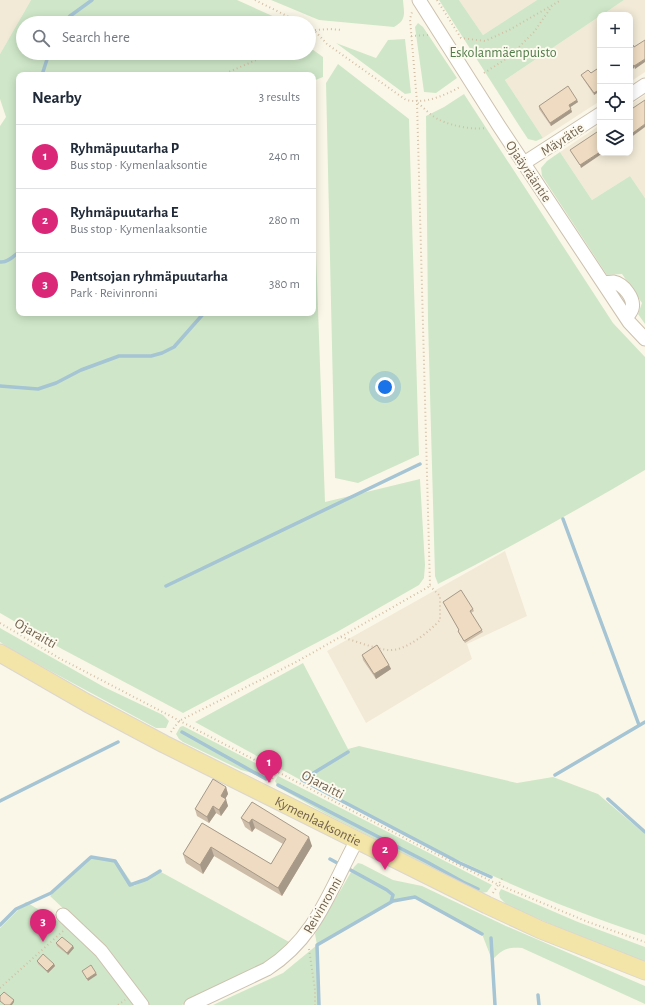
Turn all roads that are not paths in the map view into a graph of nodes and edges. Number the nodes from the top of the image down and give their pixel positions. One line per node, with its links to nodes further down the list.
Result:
1 (420, 2): 5 (street, Ojaäyrääntie)
2 (645, 85): 3 (street)
3 (633, 93)
4 (597, 116): 5 (street, Mäyrätie)
5 (524, 163): 6 (street, Ojaäyrääntie)
6 (645, 338)
7 (0, 653): 8 (main road, Kymenlaaksontie)
8 (357, 840): 10 (main road, Kymenlaaksontie); 12 (street, Reivinronni)
9 (68, 919): 11 (street)
10 (645, 971)
11 (142, 1005)
12 (191, 1005)

